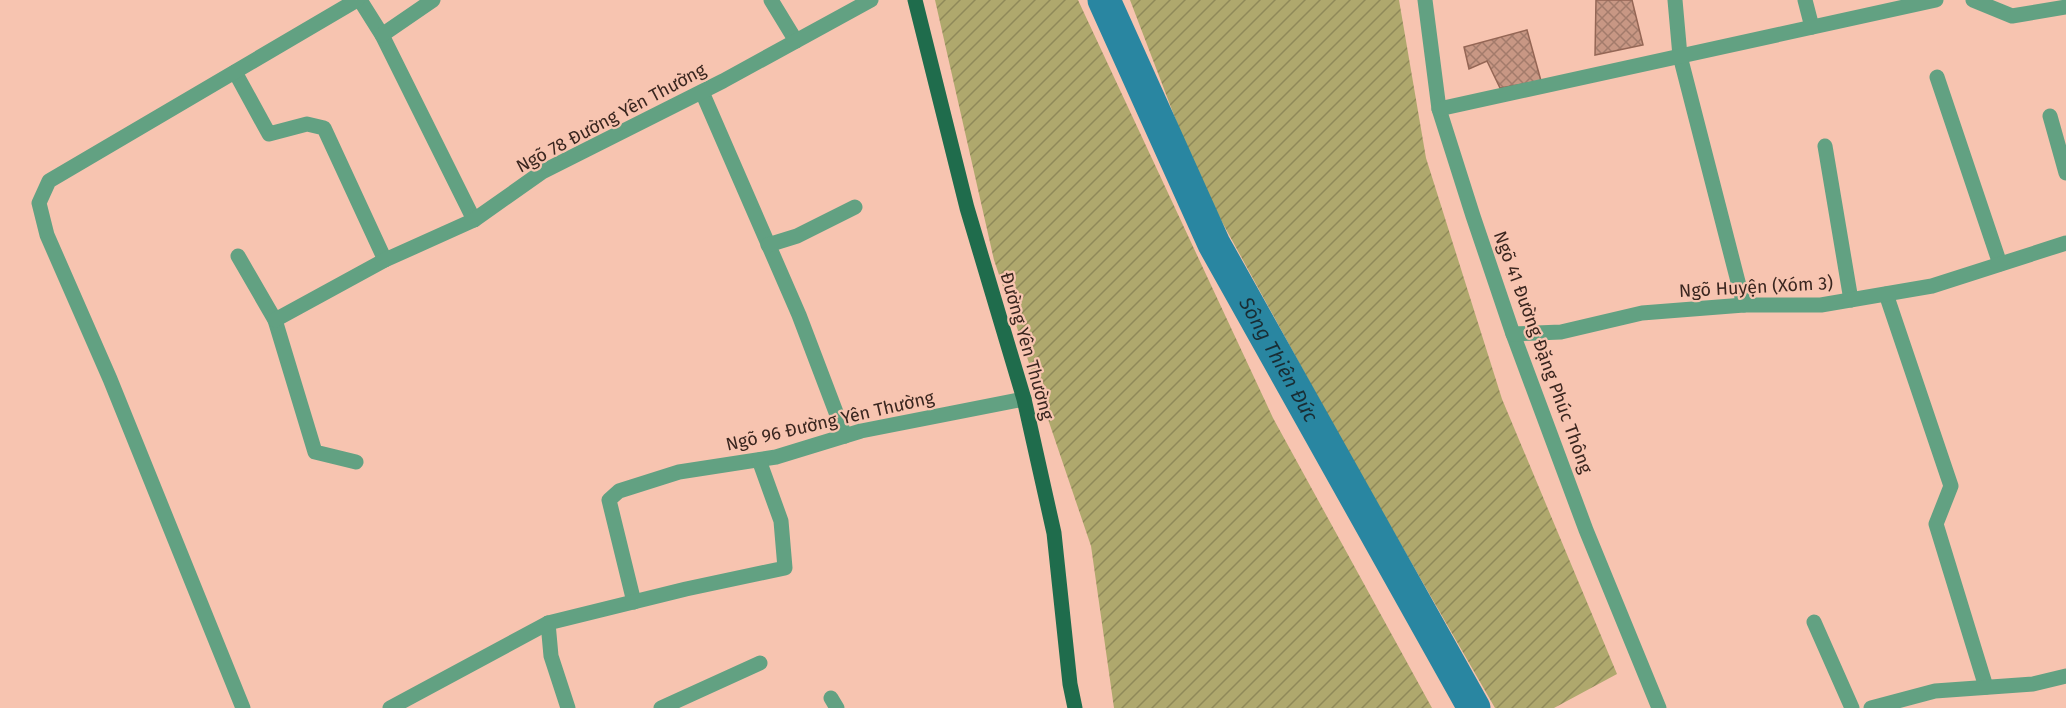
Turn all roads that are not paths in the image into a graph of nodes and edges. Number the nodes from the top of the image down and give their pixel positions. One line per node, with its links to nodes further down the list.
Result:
1 (359, 0): 13 (street); 16 (street)
2 (433, 0): 13 (street)
3 (771, 0): 14 (street)
4 (871, 0): 14 (street, Ngõ 78 Đường Yên Thường)
5 (915, 0): 35 (main road, Đường Yên Thường)
6 (1425, 0): 19 (street, Ngõ 41 Đường Đặng Phúc Thông)
7 (1675, 0): 15 (street)
8 (1805, 0): 12 (street)
9 (1936, 0): 12 (street)
10 (1973, 0): 11 (street)
11 (2066, 7)
12 (1812, 27): 15 (street)
13 (382, 35): 24 (street)
14 (796, 41): 18 (street, Ngõ 78 Đường Yên Thường)
15 (1680, 56): 19 (street); 32 (street)
16 (235, 72): 28 (street); 45 (street)
17 (1937, 77): 29 (street)
18 (702, 92): 24 (street, Ngõ 78 Đường Yên Thường); 26 (street)
19 (1439, 109): 34 (street, Ngõ 41 Đường Đặng Phúc Thông)
20 (2050, 117): 22 (street)
21 (1825, 146): 31 (street)
22 (2066, 173)
23 (855, 207): 26 (street)
24 (474, 220): 28 (street, Ngõ 78 Đường Yên Thường)
25 (2066, 243): 29 (street, Ngõ Huyện (Xóm 3))
26 (768, 245): 36 (street)
27 (238, 256): 33 (street)
28 (385, 260): 33 (street, Ngõ 78 Đường Yên Thường)
29 (2000, 264): 30 (street, Ngõ Huyện (Xóm 3))
30 (1886, 294): 31 (street, Ngõ Huyện (Xóm 3)); 44 (street)
31 (1851, 300): 32 (street, Ngõ Huyện (Xóm 3))
32 (1744, 305): 34 (street, Ngõ Huyện (Xóm 3))
33 (275, 320): 38 (street)
34 (1514, 334): 50 (street, Ngõ 41 Đường Đặng Phúc Thông)
35 (1024, 399): 36 (street, Ngõ 96 Đường Yên Thường); 49 (main road, Đường Yên Thường)
36 (845, 436): 37 (street, Ngõ 96 Đường Yên Thường)
37 (759, 460): 39 (street, Ngõ 96 Đường Yên Thường); 39 (street)
38 (357, 462)
39 (633, 602): 41 (street)
40 (1814, 622): 51 (street)
41 (548, 623): 46 (street); 47 (street)
42 (760, 663): 48 (street)
43 (2066, 676): 44 (street)
44 (1986, 687): 52 (street)
45 (243, 708)
46 (390, 708)
47 (568, 708)
48 (661, 708)
49 (1075, 708)
50 (1659, 708)
51 (1852, 708)
52 (1871, 708)

